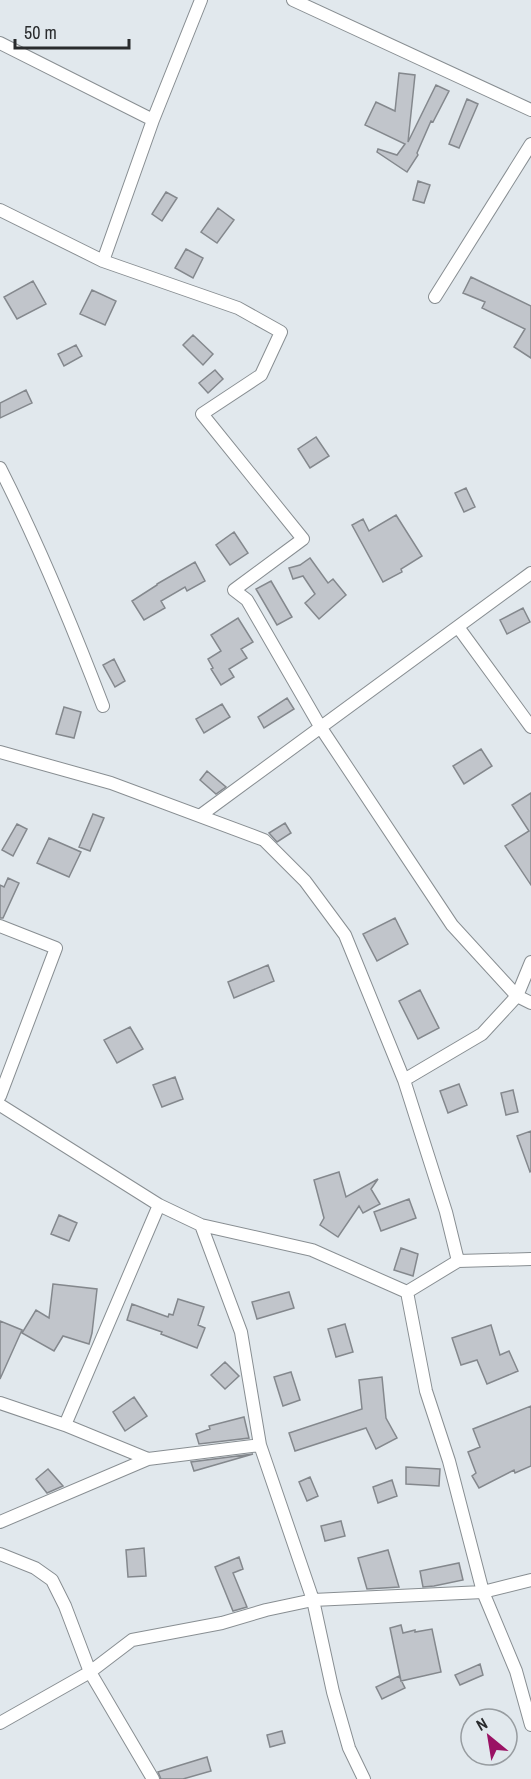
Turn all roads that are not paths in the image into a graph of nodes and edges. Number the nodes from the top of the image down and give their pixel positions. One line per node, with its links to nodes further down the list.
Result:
1 (201, 0): 5 (street)
2 (293, 0): 4 (street)
3 (0, 43): 5 (street)
4 (531, 110)
5 (153, 120): 8 (street)
6 (531, 144): 9 (street)
7 (0, 210): 8 (street)
8 (103, 261): 15 (street)
9 (435, 297)
10 (0, 468): 13 (street)
11 (531, 573): 12 (street)
12 (458, 627): 14 (street); 15 (street)
13 (103, 706)
14 (531, 727)
15 (321, 728): 17 (street); 20 (street)
16 (0, 752): 17 (street)
17 (201, 815): 22 (street)
18 (0, 926): 23 (street)
19 (531, 962): 20 (street)
20 (517, 996): 21 (street); 22 (street)
21 (531, 1003)
22 (404, 1080): 28 (street)
23 (0, 1096)
24 (0, 1105): 25 (street)
25 (159, 1206): 26 (street); 31 (street)
26 (201, 1225): 29 (street); 32 (street)
27 (531, 1259): 28 (street)
28 (458, 1261): 29 (street)
29 (407, 1292): 37 (street)
30 (0, 1403): 31 (street)
31 (65, 1425): 33 (street)
32 (260, 1445): 33 (street); 38 (street)
33 (148, 1459): 34 (street)
34 (0, 1522)
35 (0, 1554): 39 (street)
36 (531, 1580): 37 (street)
37 (483, 1592): 38 (street); 41 (street)
38 (313, 1600): 39 (street); 43 (street)
39 (90, 1672): 40 (street); 42 (street)
40 (0, 1723)
41 (531, 1725)
42 (153, 1779)
43 (364, 1779)

